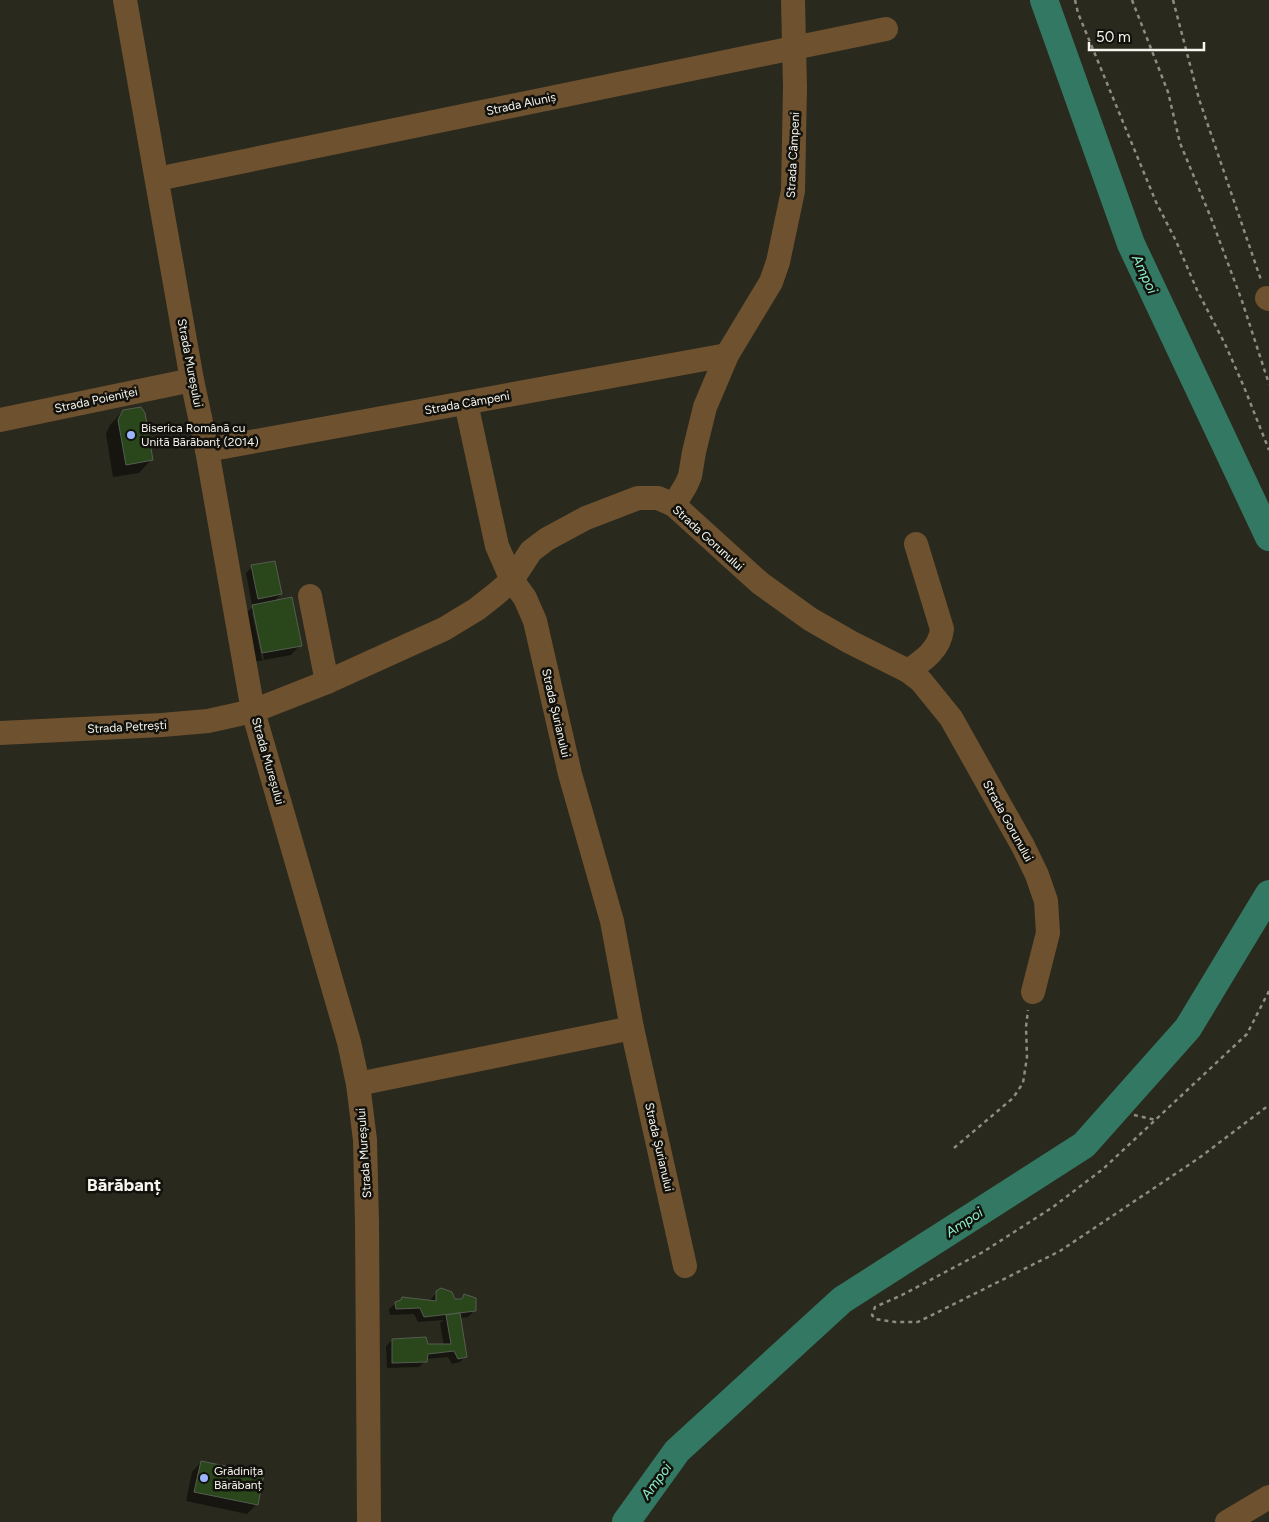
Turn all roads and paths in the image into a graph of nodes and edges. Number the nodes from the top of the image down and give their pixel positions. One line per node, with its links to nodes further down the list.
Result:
1 (125, 0): 8 (street, Strada Mureșului)
2 (793, 0): 7 (street, Strada Câmpeni)
3 (1075, 0): 16 (path)
4 (1132, 0): 12 (path)
5 (1173, 0): 9 (path)
6 (886, 29): 7 (street, Strada Aluniș)
7 (795, 48): 8 (street, Strada Aluniș); 10 (street, Strada Câmpeni)
8 (156, 179): 11 (street, Strada Mureșului)
9 (1268, 298)
10 (727, 355): 13 (street, Strada Câmpeni); 17 (street, Strada Câmpeni)
11 (192, 380): 14 (street, Strada Poieniței); 15 (street, Strada Mureșului)
12 (1269, 384)
13 (466, 403): 15 (street, Strada Câmpeni); 19 (street, Strada Șurianului)
14 (0, 420)
15 (207, 450): 23 (street, Strada Mureșului)
16 (1269, 450)
17 (674, 505): 19 (street, Strada Gorunului); 21 (street, Strada Gorunului)
18 (916, 544): 21 (street)
19 (512, 580): 22 (street, Strada Gorunului); 27 (street, Strada Șurianului)
20 (310, 596): 22 (street)
21 (908, 671): 26 (street, Strada Gorunului)
22 (327, 682): 23 (street, Strada Gorunului)
23 (254, 711): 24 (street, Strada Petrești); 28 (street, Strada Mureșului)
24 (0, 733)
25 (1269, 991): 31 (path)
26 (1033, 992): 32 (path)
27 (632, 1028): 28 (street); 33 (street, Strada Șurianului)
28 (358, 1084): 35 (street, Strada Mureșului)
29 (1269, 1105): 31 (path)
30 (1134, 1115): 31 (path)
31 (1156, 1120)
32 (954, 1148)
33 (685, 1266)
34 (1269, 1497): 36 (street)
35 (369, 1522)
36 (1227, 1522)

